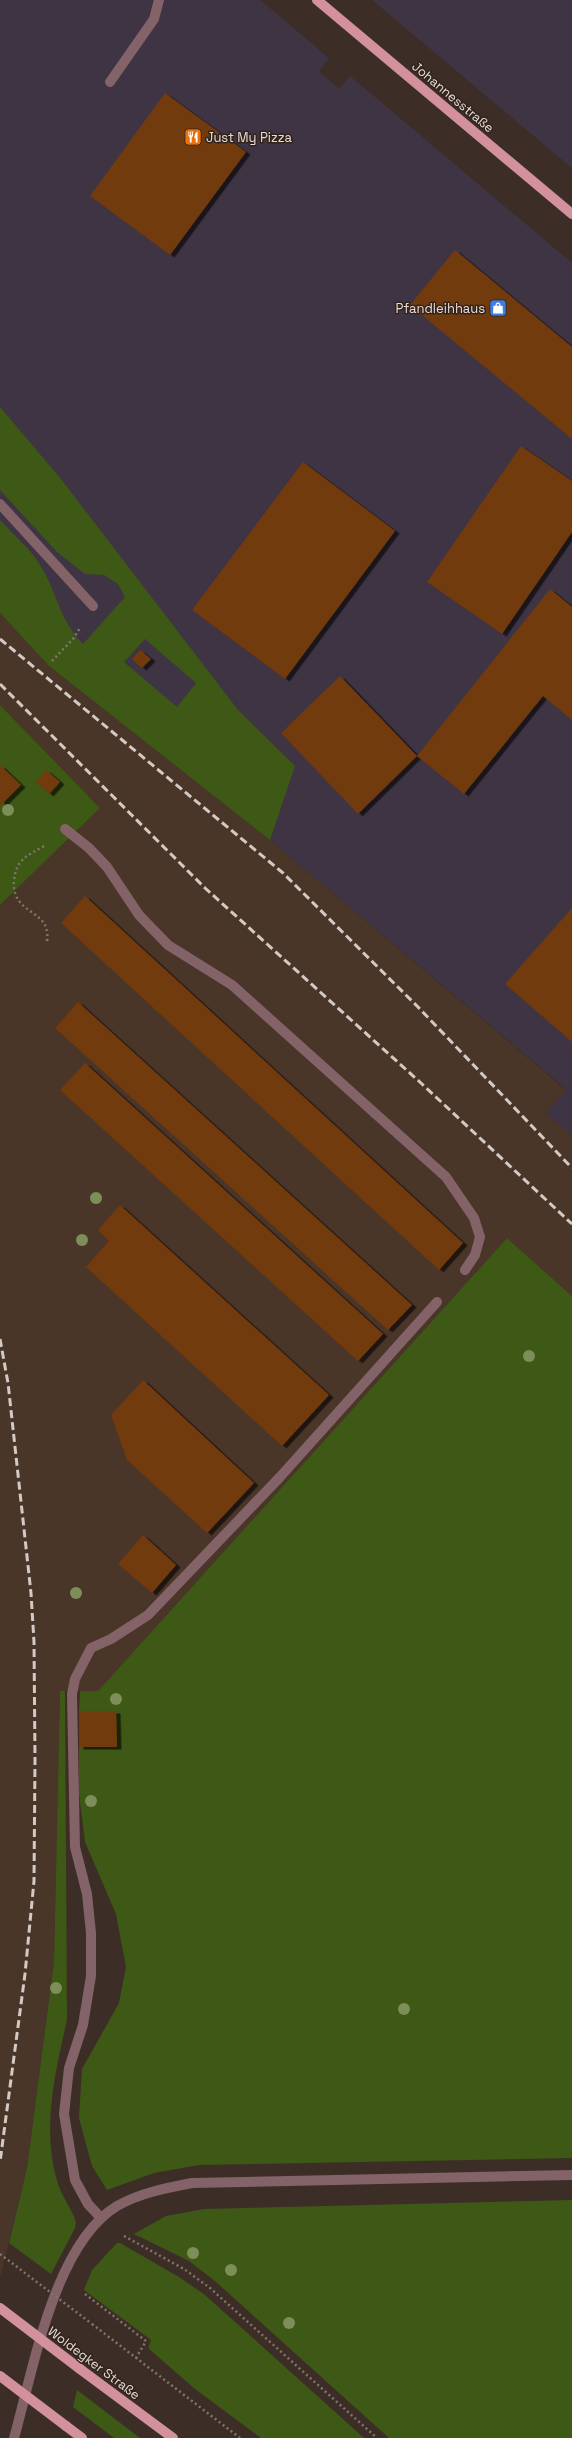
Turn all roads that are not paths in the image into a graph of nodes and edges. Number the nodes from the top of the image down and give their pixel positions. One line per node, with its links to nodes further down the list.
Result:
1 (159, 0): 3 (street)
2 (318, 0): 4 (main road, Johannesstraße)
3 (110, 82)
4 (572, 214)
5 (0, 504): 6 (street)
6 (93, 606)
7 (65, 829): 8 (street)
8 (465, 1270)
9 (438, 1302): 11 (street)
10 (572, 2175): 11 (street)
11 (101, 2218): 14 (street)
12 (0, 2308): 16 (main road, Woldegker Straße, bridge)
13 (0, 2376): 15 (main road, bridge)
14 (14, 2438)
15 (82, 2438)
16 (173, 2438)

